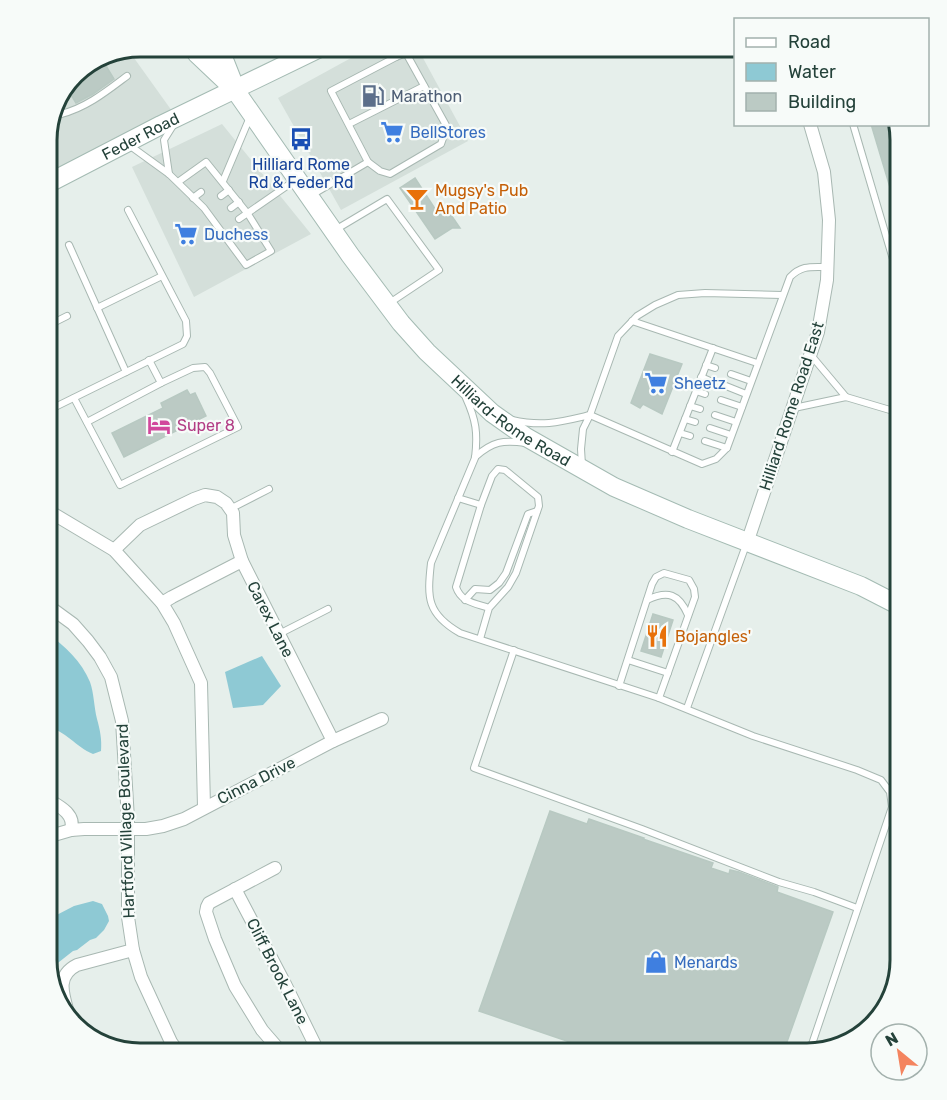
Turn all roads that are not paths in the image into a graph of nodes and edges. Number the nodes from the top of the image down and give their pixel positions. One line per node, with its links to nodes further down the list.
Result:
1 (200, 57): 8 (main road, Hilliard-Rome Road)
2 (223, 57): 8 (main road, Hilliard-Rome Road)
3 (296, 57): 8 (main road, Feder Road)
4 (396, 57): 12 (lane)
5 (408, 57): 7 (lane)
6 (127, 76): 10 (lane)
7 (424, 86): 12 (lane); 16 (lane)
8 (236, 90): 9 (main road, Hilliard-Rome Road); 11 (main road, Feder Road)
9 (252, 113): 19 (main road, Hilliard-Rome Road); 20 (lane)
10 (62, 114)
11 (177, 118): 15 (main road, Feder Road); 17 (lane)
12 (349, 124): 16 (lane)
13 (811, 126): 42 (street, Hilliard Rome Road East)
14 (854, 126): 41 (lane)
15 (126, 143): 17 (lane); 18 (main road, Feder Road)
16 (369, 162): 26 (lane)
17 (169, 174): 21 (lane)
18 (57, 179)
19 (297, 179): 26 (main road, Hilliard-Rome Road); 31 (lane)
20 (222, 180): 21 (lane); 22 (lane); 23 (lane)
21 (177, 182): 27 (lane)
22 (213, 184)
23 (230, 190): 25 (lane); 28 (lane)
24 (201, 192): 27 (lane)
25 (221, 196)
26 (309, 196): 37 (main road, Hilliard-Rome Road)
27 (193, 198): 35 (lane)
28 (239, 202): 29 (lane); 31 (lane)
29 (231, 208)
30 (128, 210): 43 (lane)
31 (248, 213): 32 (lane); 33 (lane)
32 (239, 219)
33 (255, 225): 36 (lane); 38 (lane)
34 (228, 227): 35 (lane)
35 (221, 231): 38 (lane)
36 (248, 231)
37 (333, 231): 45 (main road, Hilliard-Rome Road); 45 (lane)
38 (262, 237): 39 (lane)
39 (256, 242)
40 (69, 245): 46 (lane)
41 (890, 249)
42 (827, 267): 44 (lane); 51 (street, Hilliard Rome Road East)
43 (162, 276): 46 (lane); 52 (lane)
44 (782, 295): 49 (lane); 53 (lane)
45 (387, 304): 58 (main road, Hilliard-Rome Road)
46 (97, 308): 56 (lane)
47 (67, 316): 48 (lane)
48 (57, 321)
49 (632, 321): 50 (lane); 76 (lane)
50 (713, 348): 53 (lane); 54 (lane)
51 (810, 354): 67 (lane); 73 (street, Hilliard Rome Road East)
52 (149, 360): 56 (lane); 62 (lane)
53 (758, 363): 61 (lane)
54 (706, 365): 55 (lane); 59 (lane)
55 (715, 368)
56 (126, 372): 68 (lane)
57 (730, 374): 61 (lane)
58 (453, 376): 78 (main road, Hilliard-Rome Road); 91 (lane)
59 (701, 377): 60 (lane); 64 (lane)
60 (710, 381)
61 (751, 381): 66 (lane)
62 (161, 383): 80 (lane); 80 (lane)
63 (726, 386): 66 (lane)
64 (696, 391): 65 (lane); 71 (lane)
65 (705, 394)
66 (746, 394): 72 (lane)
67 (846, 397): 73 (lane); 75 (lane)
68 (74, 398): 70 (lane); 80 (lane)
69 (721, 400): 72 (lane)
70 (57, 406)
71 (690, 406): 74 (lane); 79 (lane)
72 (742, 407): 82 (lane)
73 (792, 408): 99 (street, Hilliard Rome Road East)
74 (700, 409)
75 (890, 410)
76 (590, 415): 78 (lane); 90 (lane); 92 (lane)
77 (715, 415): 82 (lane)
78 (498, 417): 88 (main road, Hilliard-Rome Road)
79 (685, 419): 81 (lane); 84 (lane)
80 (87, 422)
81 (695, 422)
82 (736, 422): 85 (lane)
83 (710, 428): 85 (lane)
84 (680, 433): 86 (lane); 90 (lane)
85 (731, 435): 89 (lane)
86 (690, 436)
87 (705, 441): 89 (lane)
88 (540, 445): 91 (lane); 92 (main road, Hilliard-Rome Road)
89 (727, 448): 90 (lane)
90 (672, 452)
91 (475, 458): 94 (lane)
92 (583, 469): 99 (main road, Hilliard-Rome Road)
93 (269, 489): 96 (lane)
94 (458, 498): 95 (lane); 111 (lane)
95 (481, 505): 97 (lane); 102 (lane)
96 (230, 509): 100 (street); 101 (street, Carex Lane)
97 (537, 511): 102 (lane); 106 (lane)
98 (57, 516): 100 (street)
99 (747, 543): 104 (main road, Hilliard-Rome Road); 117 (lane)
100 (114, 550): 105 (street)
101 (242, 561): 105 (street); 110 (street, Carex Lane)
102 (465, 600): 106 (lane)
103 (647, 600): 109 (lane); 109 (lane); 113 (lane)
104 (890, 601)
105 (162, 603): 122 (street)
106 (489, 608): 111 (lane)
107 (328, 609): 110 (lane)
108 (57, 612): 124 (street, Hartford Village Boulevard)
109 (688, 616): 114 (lane)
110 (279, 634): 119 (street, Carex Lane)
111 (480, 639): 112 (lane)
112 (514, 650): 115 (lane); 129 (lane)
113 (628, 660): 114 (lane); 115 (lane)
114 (669, 673): 116 (lane)
115 (619, 686): 116 (lane)
116 (659, 698): 117 (lane)
117 (687, 708): 120 (lane)
118 (382, 719): 119 (street, Cinna Drive)
119 (333, 741): 122 (street, Cinna Drive)
120 (890, 792)
121 (57, 805): 125 (street)
122 (204, 807): 124 (street, Cinna Drive)
123 (890, 813): 129 (lane)
124 (127, 829): 125 (street, Cinna Drive); 130 (street, Hartford Village Boulevard)
125 (71, 830): 126 (street, Cinna Drive)
126 (57, 834)
127 (275, 868): 128 (street)
128 (235, 889): 134 (street); 135 (street, Cliff Brook Lane)
129 (857, 908): 132 (lane)
130 (133, 950): 131 (street); 133 (street, Hartford Village Boulevard)
131 (63, 990)
132 (813, 1042)
133 (172, 1043)
134 (273, 1043)
135 (314, 1043)

